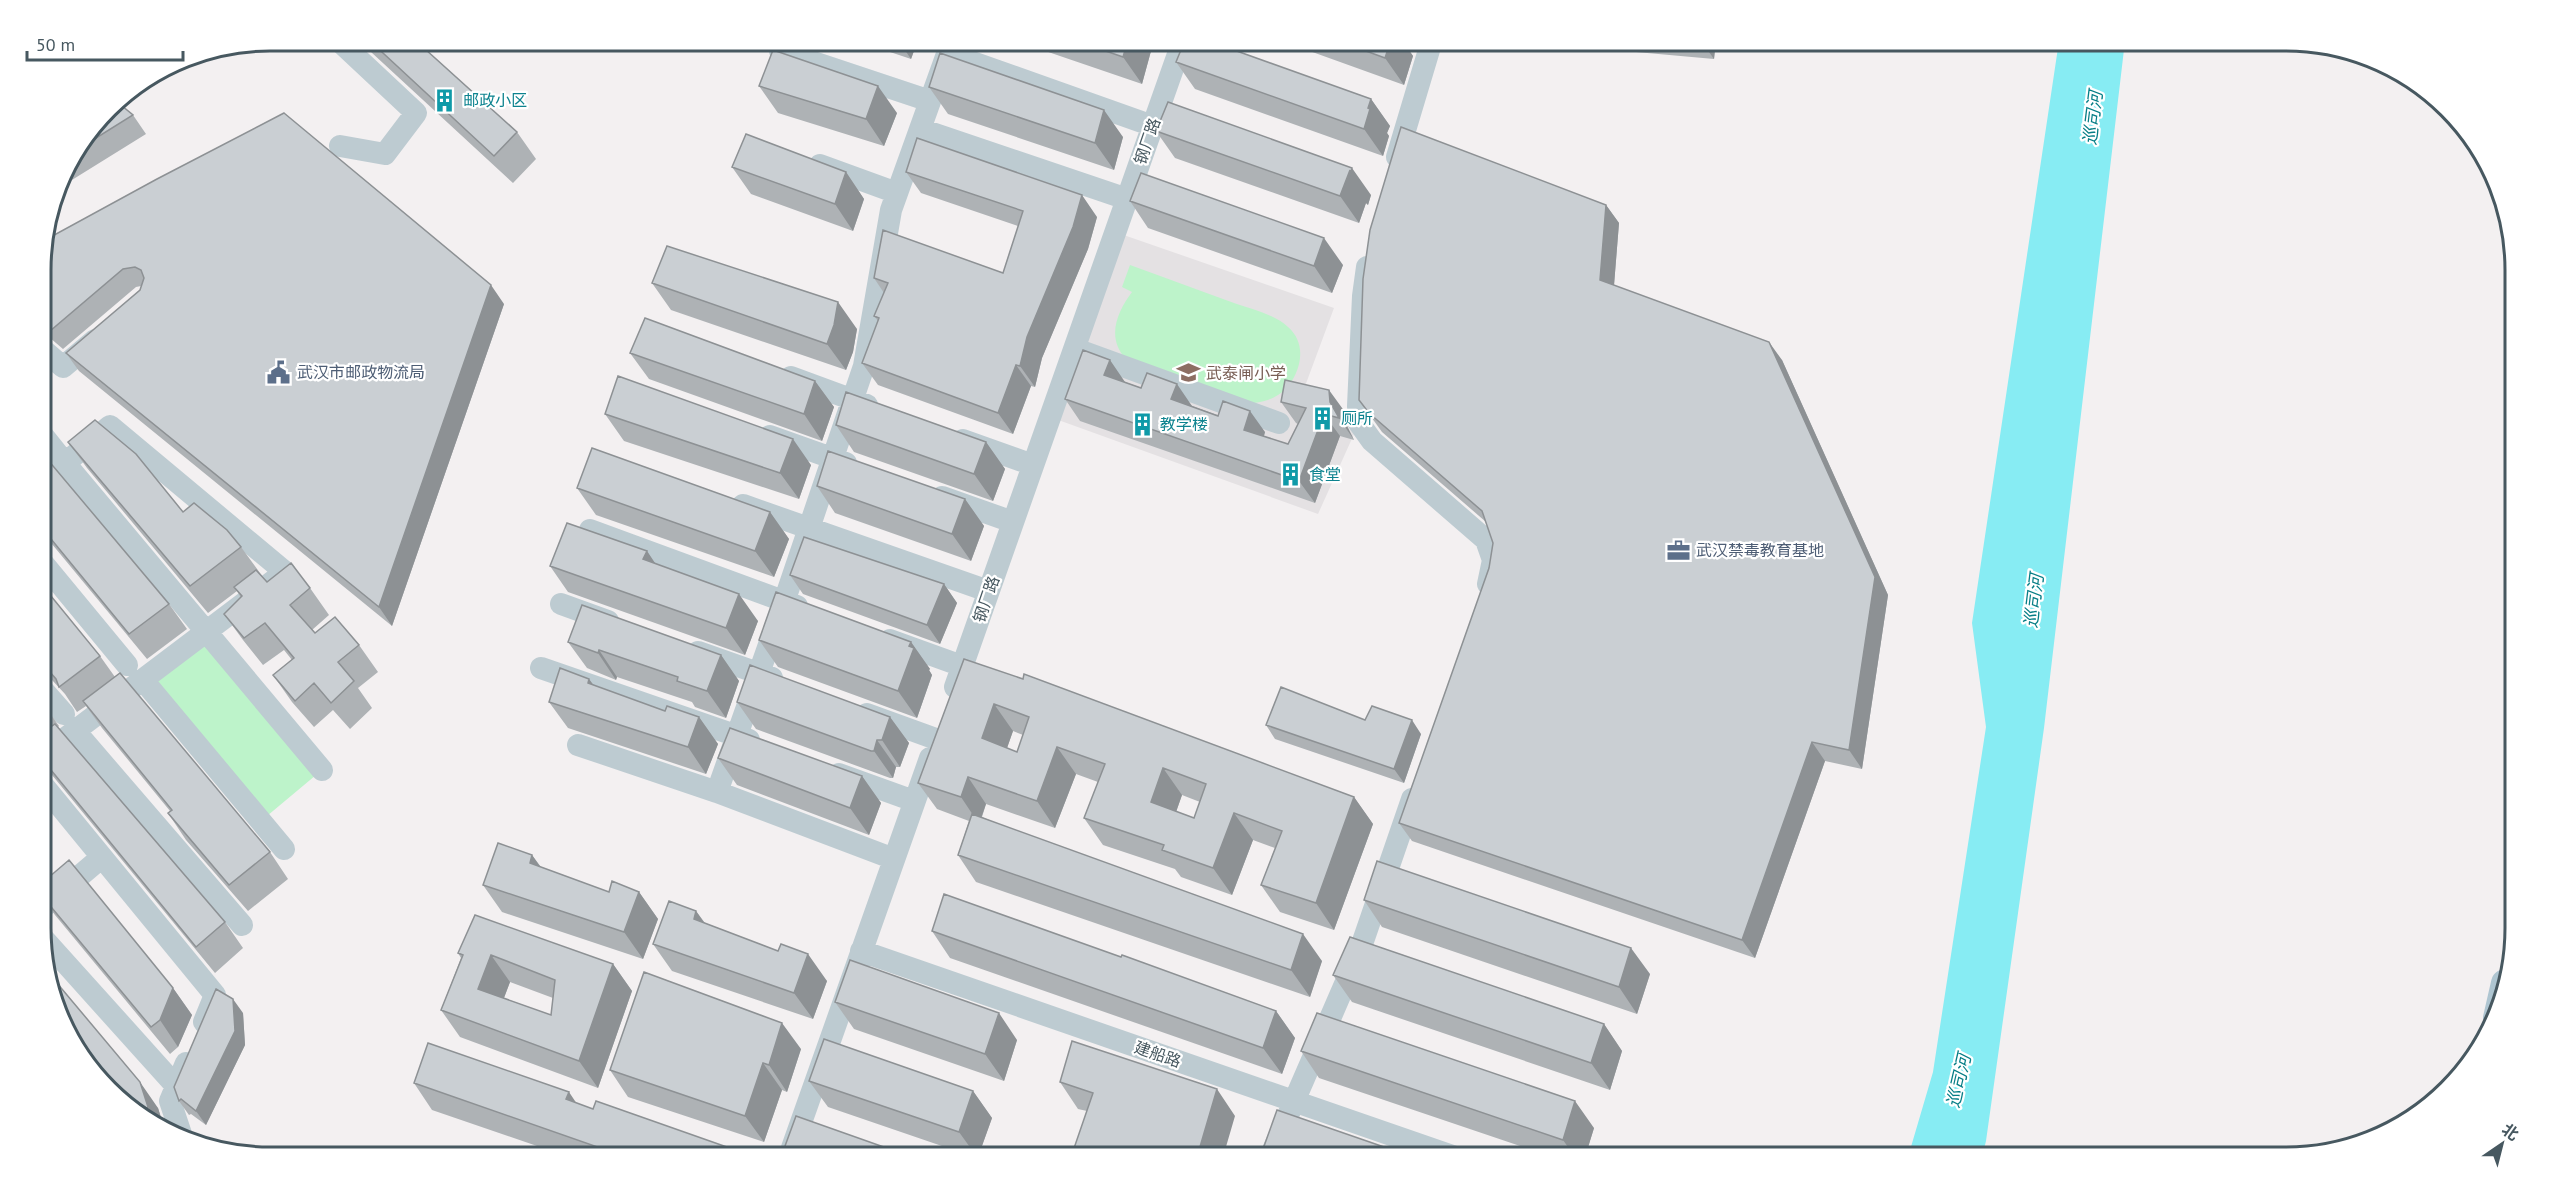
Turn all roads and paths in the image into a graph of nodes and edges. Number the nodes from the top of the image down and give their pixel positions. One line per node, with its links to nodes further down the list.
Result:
1 (350, 51): 10 (street)
2 (780, 51): 7 (street)
3 (949, 51): 7 (street)
4 (960, 51): 8 (street)
5 (1177, 51): 8 (street, 钢厂路)
6 (1429, 51): 12 (street)
7 (930, 101): 9 (street)
8 (1153, 126): 14 (street, 钢厂路)
9 (920, 129): 13 (street); 14 (street)
10 (340, 146)
11 (802, 158): 13 (street)
12 (1390, 181)
13 (897, 193): 20 (street)
14 (1127, 199): 17 (street, 钢厂路)
15 (1370, 246): 40 (street)
16 (111, 327): 18 (street)
17 (1074, 349): 22 (street); 28 (street, 钢厂路)
18 (51, 357)
19 (767, 369): 20 (street)
20 (853, 400): 21 (street); 26 (street)
21 (886, 412)
22 (1279, 423)
23 (755, 431): 26 (street)
24 (943, 432): 28 (street)
25 (51, 446): 27 (street)
26 (833, 458): 29 (street); 34 (street)
27 (64, 462): 30 (street); 43 (street); 43 (street)
28 (1033, 465): 33 (street, 钢厂路)
29 (866, 470)
30 (51, 474)
31 (923, 490): 33 (street)
32 (719, 496): 34 (street)
33 (1013, 522): 37 (street, 钢厂路)
34 (809, 528): 37 (street); 38 (street)
35 (590, 530): 38 (street)
36 (51, 573): 48 (street)
37 (988, 591): 46 (street, 钢厂路)
38 (784, 602): 41 (street); 49 (street)
39 (561, 604): 42 (street)
40 (1481, 604)
41 (818, 614)
42 (627, 627)
43 (208, 631): 48 (street); 60 (street)
44 (873, 634): 46 (street)
45 (682, 647): 49 (street)
46 (962, 666): 53 (street, 钢厂路)
47 (541, 668): 55 (street)
48 (135, 673): 54 (street); 65 (street)
49 (759, 674): 50 (street); 55 (street)
50 (792, 686)
51 (51, 700): 54 (street)
52 (848, 706): 53 (street)
53 (942, 722): 64 (street, 钢厂路)
54 (70, 723): 56 (street); 69 (street)
55 (736, 736): 58 (street); 62 (street)
56 (51, 745)
57 (578, 745): 62 (street)
58 (770, 748)
59 (814, 764): 64 (street)
60 (322, 770)
61 (1419, 780): 73 (street)
62 (717, 792): 67 (street)
63 (51, 795): 66 (street)
64 (914, 801): 67 (street, 钢厂路)
65 (284, 849)
66 (102, 857): 68 (street); 72 (street)
67 (894, 859): 71 (street, 钢厂路)
68 (51, 900)
69 (242, 925)
70 (52, 948): 72 (street)
71 (861, 951): 73 (street, 建船路); 75 (street, 钢厂路)
72 (176, 1086): 74 (street)
73 (1293, 1101): 76 (street); 77 (street, 建船路)
74 (179, 1127)
75 (792, 1147)
76 (1274, 1147)
77 (1426, 1147)

